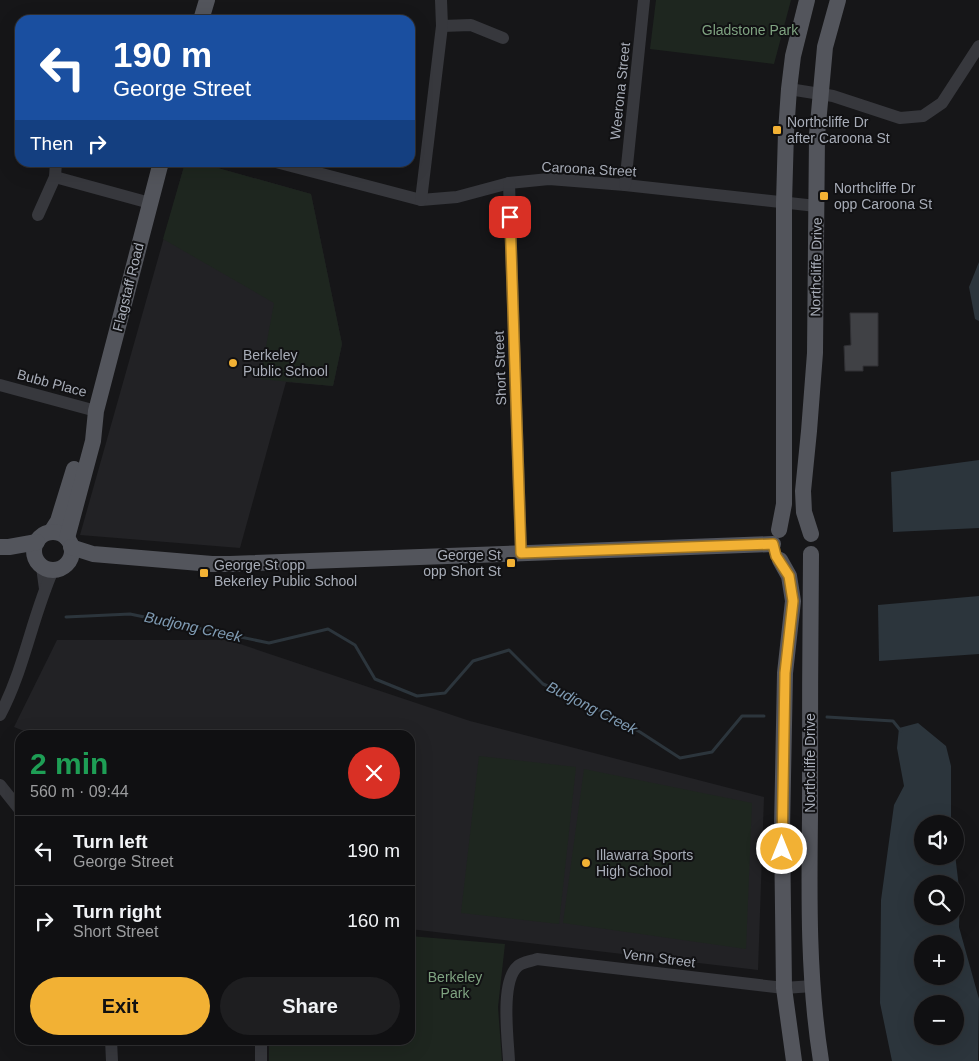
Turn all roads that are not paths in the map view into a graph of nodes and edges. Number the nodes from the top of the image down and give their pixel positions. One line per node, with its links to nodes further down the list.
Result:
1 (207, 0): 6 (main road)
2 (441, 0): 7 (street)
3 (644, 0): 17 (street, Weerona Street)
4 (807, 0): 10 (main road)
5 (838, 0): 11 (main road, Northcliffe Drive)
6 (202, 15)
7 (442, 26): 8 (street); 18 (street)
8 (503, 38)
9 (979, 46): 11 (street)
10 (789, 89): 11 (street); 20 (main road)
11 (820, 94): 21 (main road, Northcliffe Drive)
12 (56, 167): 15 (street)
13 (160, 167): 19 (main road, Flagstaff Road)
14 (295, 167): 18 (street, Caroona Street)
15 (55, 177): 19 (street); 22 (street)
16 (509, 183): 17 (street, Caroona Street); 18 (street, Caroona Street); 29 (street, Short Street)
17 (625, 185): 20 (street, Caroona Street)
18 (421, 200)
19 (150, 203): 24 (main road, Flagstaff Road)
20 (784, 203): 21 (street, Caroona Street); 26 (main road)
21 (816, 206): 25 (main road, Northcliffe Drive)
22 (38, 215)
23 (0, 385): 24 (street, Bubb Place)
24 (96, 411): 27 (main road, Flagstaff Road)
25 (811, 534): 26 (main road); 30 (main road)
26 (776, 537): 29 (main road); 32 (main road)
27 (65, 545): 29 (main road); 31 (main road); 31 (main road)
28 (4, 547): 31 (main road)
29 (521, 553)
30 (811, 554): 32 (main road); 36 (main road, Northcliffe Drive)
31 (41, 558): 33 (street)
32 (780, 560): 37 (main road, Northcliffe Drive)
33 (0, 716)
34 (0, 785): 35 (street)
35 (15, 804)
36 (812, 986): 37 (street, Venn Street); 44 (main road, Northcliffe Drive)
37 (784, 988): 42 (street, Venn Street); 43 (main road, Northcliffe Drive)
38 (110, 1045): 40 (street)
39 (261, 1045): 41 (street)
40 (112, 1061)
41 (261, 1061)
42 (509, 1061)
43 (794, 1061)
44 (821, 1061)

